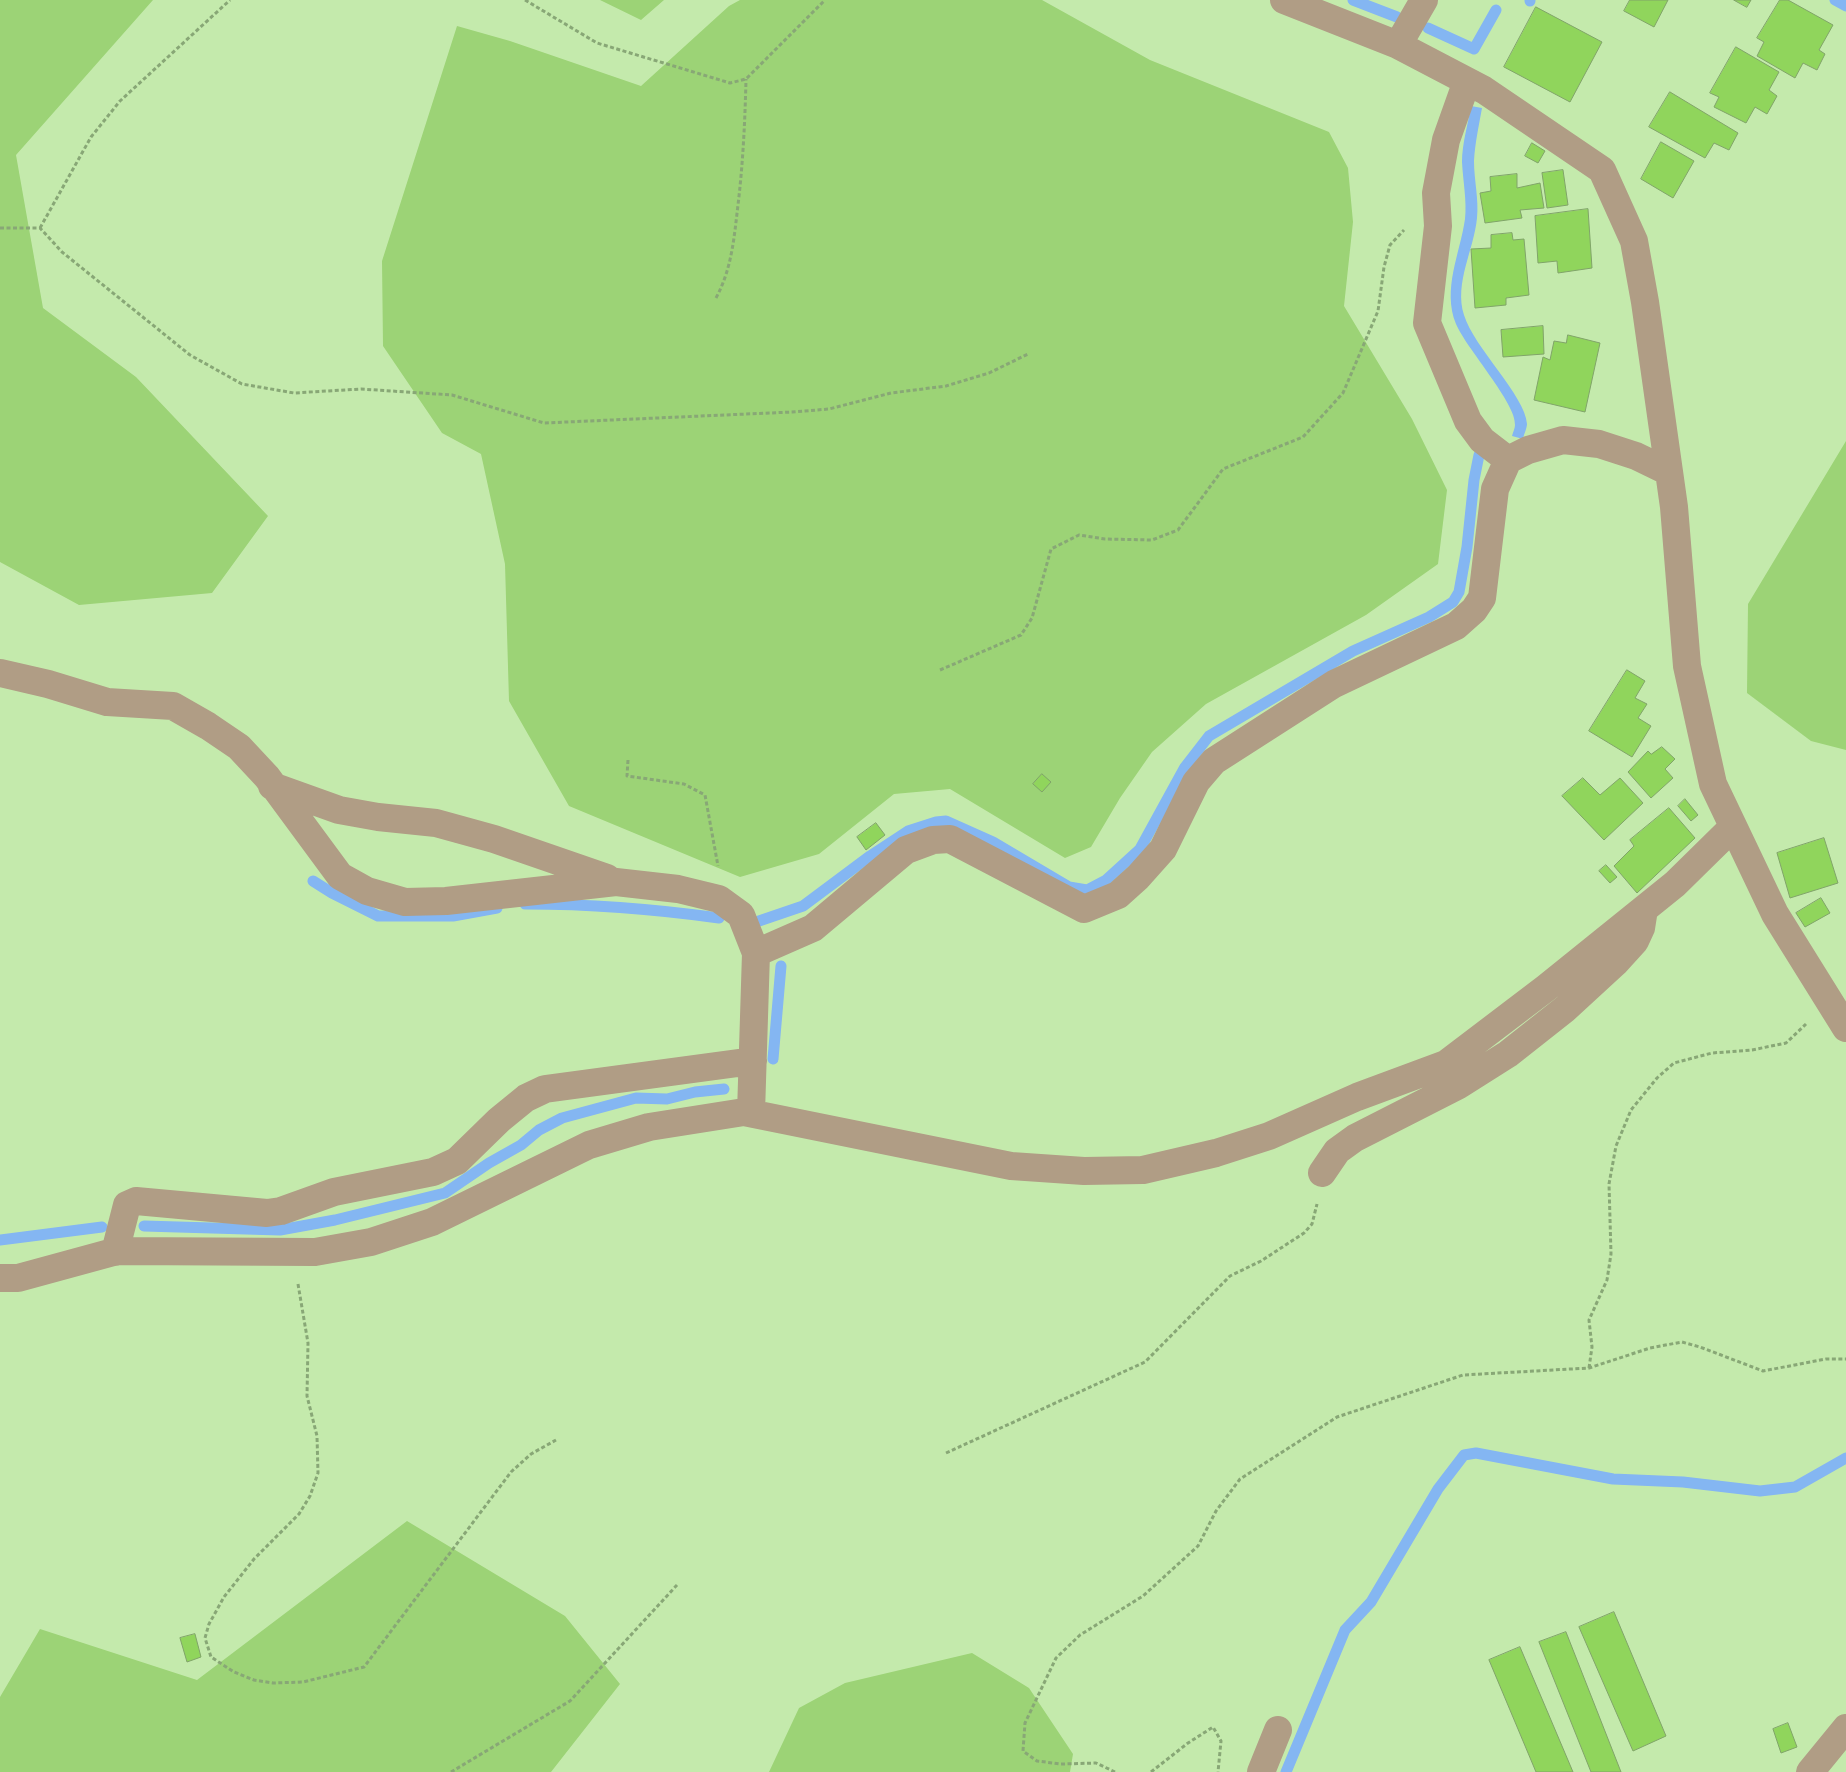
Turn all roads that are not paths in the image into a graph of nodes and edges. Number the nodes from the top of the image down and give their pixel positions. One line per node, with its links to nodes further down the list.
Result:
1 (1284, 0): 3 (street)
2 (1424, 0): 3 (street)
3 (1398, 45): 4 (street)
4 (1467, 81): 5 (street); 6 (street)
5 (1508, 460): 6 (street); 12 (street)
6 (1669, 472): 9 (street)
7 (0, 673): 8 (street)
8 (272, 786): 10 (street); 10 (street)
9 (1733, 827): 11 (street); 13 (street)
10 (616, 882): 12 (street)
11 (1644, 909): 15 (street); 16 (street)
12 (756, 953): 14 (street)
13 (1846, 1026)
14 (753, 1061): 15 (street); 17 (street)
15 (751, 1113): 17 (street)
16 (1322, 1173)
17 (115, 1252): 18 (street)
18 (0, 1278)
19 (1846, 1728): 22 (street)
20 (1278, 1730): 21 (street)
21 (1261, 1772)
22 (1810, 1772)

